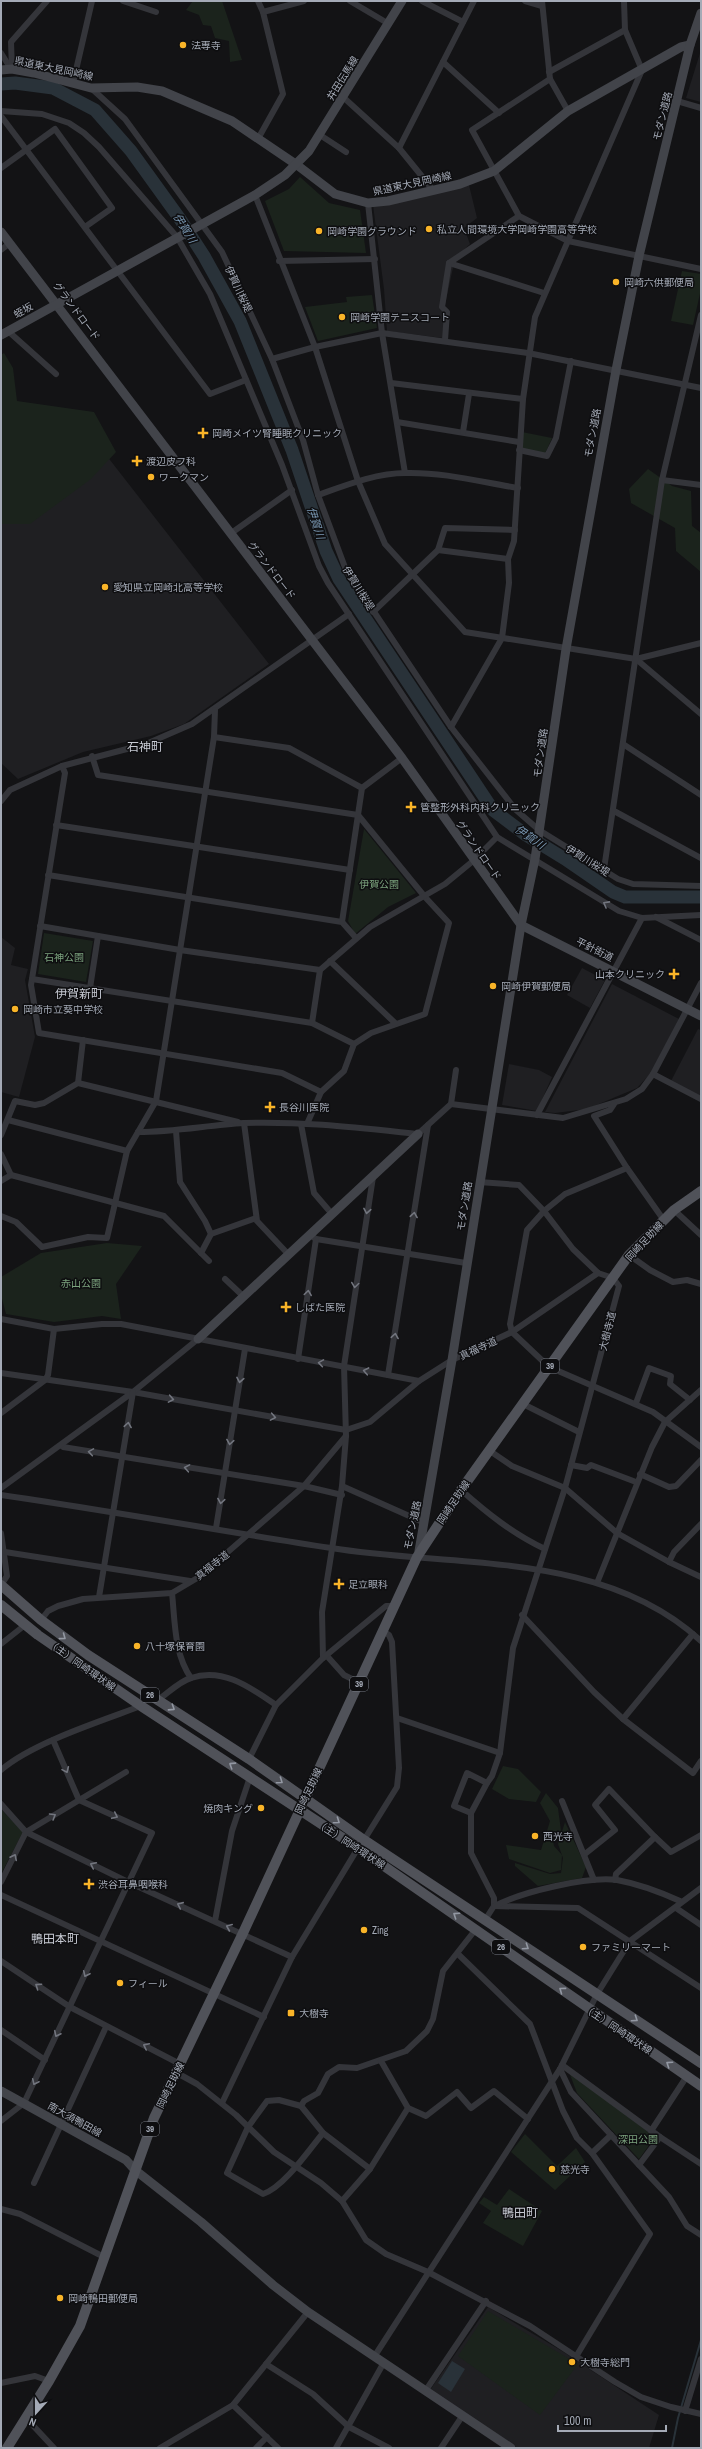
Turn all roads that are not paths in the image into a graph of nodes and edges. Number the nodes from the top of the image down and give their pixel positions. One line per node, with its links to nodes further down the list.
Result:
1 (47, 1): 23 (street)
2 (92, 1): 28 (street)
3 (123, 1): 13 (street)
4 (258, 1): 14 (street)
5 (304, 1): 14 (street)
6 (350, 1): 18 (street)
7 (402, 1): 18 (street, 井田伝馬線)
8 (422, 1): 17 (street)
9 (474, 1): 17 (street)
10 (525, 1): 12 (street)
11 (624, 1): 19 (street)
12 (542, 4): 26 (street)
13 (156, 12)
14 (263, 12): 38 (street)
15 (701, 13): 16 (street)
16 (699, 21): 20 (street)
17 (463, 22): 22 (street)
18 (389, 24): 30 (street, 井田伝馬線)
19 (625, 30): 25 (street); 26 (street)
20 (690, 45): 25 (street, 県道東大見岡崎線); 31 (street, モダン道路)
21 (1, 53): 23 (street)
22 (443, 62): 35 (street); 39 (street)
23 (12, 69): 24 (street, 県道東大見岡崎線); 28 (street, 県道東大見岡崎線)
24 (1, 70)
25 (642, 70): 34 (street, 県道東大見岡崎線); 53 (street)
26 (549, 72): 27 (street)
27 (550, 79): 34 (street); 35 (street)
28 (73, 83): 29 (street, 県道東大見岡崎線)
29 (91, 88): 38 (street, 県道東大見岡崎線); 49 (street, 伊賀川桜堤)
30 (343, 97): 37 (street, 井田伝馬線); 39 (street)
31 (677, 101): 32 (street); 56 (street, モダン道路)
32 (701, 108)
33 (1, 111): 52 (street)
34 (568, 111): 44 (street, 県道東大見岡崎線)
35 (499, 113): 44 (street)
36 (1, 116): 40 (street)
37 (320, 134): 41 (street); 42 (street, 井田伝馬線)
38 (259, 137): 42 (street, 県道東大見岡崎線)
39 (399, 148): 45 (street)
40 (25, 150): 43 (street); 50 (street); 50 (street)
41 (346, 152)
42 (298, 165): 46 (street, 蛭坂); 47 (street, 県道東大見岡崎線)
43 (1, 168)
44 (494, 171): 45 (street, 県道東大見岡崎線); 48 (street)
45 (433, 190): 47 (street, 県道東大見岡崎線)
46 (254, 195): 49 (street, 蛭坂); 58 (street)
47 (368, 203): 57 (street)
48 (519, 216): 53 (street); 59 (street)
49 (203, 223): 52 (street, 蛭坂); 70 (street, 伊賀川桜堤)
50 (85, 227): 60 (street)
51 (1, 232): 54 (street, グランドロード)
52 (177, 237): 60 (street, 蛭坂); 74 (street)
53 (568, 241): 56 (street); 62 (street)
54 (10, 243): 55 (street); 63 (street, グランドロード)
55 (1, 250)
56 (639, 256): 61 (street); 72 (street, モダン道路)
57 (374, 259): 58 (street); 66 (street)
58 (279, 261): 68 (street)
59 (449, 263): 62 (street); 67 (street)
60 (117, 269): 63 (street, 蛭坂); 74 (street)
61 (701, 269)
62 (544, 293): 69 (street)
63 (57, 303): 65 (street, 蛭坂); 92 (street, グランドロード)
64 (701, 315): 76 (street)
65 (4, 334): 73 (street)
66 (382, 334): 67 (street); 68 (street); 75 (street)
67 (445, 340): 69 (street)
68 (315, 347): 70 (street); 86 (street)
69 (528, 353): 71 (street); 79 (street)
70 (272, 359): 90 (street, 伊賀川桜堤)
71 (571, 361): 72 (street); 83 (street)
72 (616, 370): 76 (street); 101 (street, モダン道路)
73 (56, 374)
74 (246, 380): 89 (street)
75 (391, 383): 78 (street); 80 (street)
76 (686, 385): 77 (street); 85 (street)
77 (701, 388)
78 (469, 394): 79 (street); 81 (street)
79 (523, 399): 82 (street)
80 (397, 422): 81 (street); 84 (street)
81 (463, 432): 82 (street)
82 (519, 442): 83 (street)
83 (519, 450): 88 (street)
84 (405, 472): 86 (street); 88 (street)
85 (662, 480): 87 (street); 102 (street)
86 (358, 481): 90 (street); 95 (street)
87 (701, 486)
88 (518, 488): 91 (street)
89 (292, 490): 92 (street); 97 (street)
90 (318, 495): 96 (street, 伊賀川桜堤)
91 (515, 530): 93 (street); 94 (street)
92 (230, 534): 99 (street, グランドロード)
93 (438, 550): 94 (street); 95 (street)
94 (508, 559): 98 (street)
95 (414, 576): 96 (street); 98 (street)
96 (374, 612): 105 (street, 伊賀川桜堤)
97 (349, 614): 99 (street); 119 (street)
98 (502, 638): 101 (street); 105 (street)
99 (312, 639): 103 (street); 109 (street, グランドロード)
100 (701, 643): 102 (street)
101 (566, 649): 102 (street); 118 (street, モダン道路)
102 (636, 659): 104 (street); 107 (street)
103 (215, 710): 106 (street); 108 (street)
104 (701, 714)
105 (451, 727): 118 (street, 伊賀川桜堤)
106 (214, 737): 111 (street); 112 (street)
107 (623, 744): 113 (street); 115 (street)
108 (92, 756): 110 (street); 112 (street)
109 (402, 758): 111 (street); 123 (street, グランドロード)
110 (62, 766): 114 (street); 117 (street)
111 (362, 788): 116 (street)
112 (204, 791): 116 (street); 120 (street)
113 (701, 795)
114 (1, 801)
115 (614, 811): 121 (street); 124 (street)
116 (358, 815): 125 (street); 128 (street)
117 (56, 825): 120 (street); 126 (street)
118 (539, 830): 122 (street, モダン道路); 124 (street, 伊賀川桜堤)
119 (497, 837): 122 (street); 123 (street)
120 (196, 847): 125 (street); 129 (street)
121 (701, 858)
122 (535, 859): 132 (street, one-way to 122); 134 (street, モダン道路)
123 (473, 861): 128 (street); 134 (street, グランドロード)
124 (604, 869): 127 (street, 伊賀川桜堤)
125 (350, 870): 133 (street)
126 (48, 875): 129 (street); 135 (street)
127 (701, 886)
128 (425, 897): 137 (street); 150 (street)
129 (187, 899): 133 (street); 139 (street)
130 (701, 915): 131 (street)
131 (656, 917): 132 (street); 138 (street)
132 (642, 918): 142 (street)
133 (342, 922): 137 (street)
134 (521, 925): 142 (street, 平針街道); 162 (street, モダン道路)
135 (40, 926): 136 (street); 143 (street)
136 (98, 936): 139 (street); 145 (street)
137 (356, 938): 140 (street)
138 (701, 940)
139 (180, 950): 141 (street); 146 (street)
140 (330, 961): 141 (street); 150 (street)
141 (320, 970): 149 (street)
142 (614, 971): 147 (street, 平針街道); 163 (street)
143 (32, 979): 145 (street); 151 (street)
144 (701, 983): 147 (street)
145 (90, 988): 146 (street)
146 (172, 1002): 149 (street); 153 (street)
147 (687, 1009): 148 (street, 平針街道); 155 (street)
148 (701, 1016)
149 (312, 1023): 152 (street)
150 (395, 1023): 152 (street)
151 (83, 1040): 153 (street); 156 (street)
152 (354, 1044): 157 (street)
153 (164, 1054): 157 (street); 159 (street)
154 (456, 1070): 160 (street)
155 (653, 1074): 158 (street); 161 (street)
156 (78, 1083): 159 (street); 164 (street)
157 (321, 1092): 166 (street)
158 (701, 1099)
159 (156, 1101): 165 (street); 168 (street)
160 (451, 1104): 162 (street); 167 (street)
161 (614, 1104): 163 (street); 174 (street)
162 (491, 1109): 163 (street); 178 (street, モダン道路)
163 (537, 1115)
164 (8, 1120): 171 (street); 172 (street)
165 (244, 1123): 166 (street); 169 (street); 185 (street)
166 (304, 1124): 170 (street); 183 (street)
167 (428, 1126): 170 (street); 193 (street, one-way to 167)
168 (138, 1132): 169 (street); 172 (street)
169 (176, 1132): 187 (street)
170 (418, 1134): 176 (street)
171 (1, 1135)
172 (127, 1151): 180 (street)
173 (1, 1154): 175 (street)
174 (627, 1168): 182 (street); 186 (street)
175 (11, 1175): 177 (street); 180 (street)
176 (373, 1177): 183 (street); 190 (street, one-way to 190)
177 (1, 1182)
178 (479, 1182): 182 (street); 196 (street, モダン道路)
179 (701, 1191): 181 (main road, 岡崎足助線 / 39)
180 (116, 1202): 184 (street); 191 (street)
181 (674, 1210): 186 (main road, 岡崎足助線 / 39); 188 (street)
182 (544, 1211): 197 (street); 204 (street)
183 (332, 1214): 189 (street)
184 (1, 1216)
185 (256, 1218): 187 (street); 192 (street)
186 (663, 1219): 194 (main road, 岡崎足助線 / 39)
187 (211, 1234): 191 (street)
188 (701, 1235)
189 (313, 1237): 190 (street); 192 (street); 207 (street, one-way to 189)
190 (361, 1246): 193 (street); 209 (street, one-way to 209)
191 (201, 1253): 195 (street)
192 (289, 1254): 201 (street)
193 (408, 1254): 196 (street); 212 (street, one-way to 193)
194 (629, 1255): 198 (main road, 岡崎足助線 / 39); 200 (street)
195 (209, 1261)
196 (466, 1263): 208 (street, モダン道路)
197 (598, 1274): 198 (street); 204 (street, 真福寺道)
198 (613, 1278): 210 (main road, 岡崎足助線 / 39); 215 (street, 大樹寺道)
199 (225, 1279): 201 (street)
200 (701, 1284)
201 (243, 1296): 205 (street)
202 (2, 1317): 203 (street)
203 (54, 1329): 205 (street); 213 (street)
204 (512, 1332): 208 (street, 真福寺道); 210 (street)
205 (198, 1339): 206 (street); 217 (street)
206 (245, 1349): 207 (street); 221 (street, one-way to 221)
207 (298, 1359): 209 (street, one-way to 207)
208 (452, 1360): 214 (street, 真福寺道); 243 (street, モダン道路)
209 (344, 1366): 212 (street, one-way to 209); 225 (street)
210 (549, 1367): 215 (street); 220 (main road, 岡崎足助線 / 39)
211 (1, 1373): 213 (street)
212 (388, 1375): 214 (street)
213 (45, 1380): 217 (street); 222 (street)
214 (419, 1380): 225 (street, 真福寺道)
215 (592, 1386): 219 (street); 224 (street)
216 (701, 1390): 218 (street)
217 (133, 1392): 221 (street, one-way to 221); 226 (street); 229 (street, one-way to 217)
218 (690, 1400): 219 (street); 223 (street)
219 (636, 1403): 223 (street)
220 (523, 1404): 224 (street); 228 (main road, 岡崎足助線 / 39)
221 (235, 1410): 225 (street, one-way to 225); 232 (street, one-way to 232)
222 (1, 1413)
223 (665, 1422): 227 (street); 233 (street)
224 (579, 1432): 231 (street)
225 (346, 1433): 235 (street, 真福寺道); 236 (street)
226 (60, 1445): 229 (street, one-way to 226); 237 (street)
227 (701, 1446)
228 (490, 1451): 238 (street); 239 (main road, 岡崎足助線 / 39)
229 (123, 1457): 232 (street, one-way to 229); 242 (street)
230 (701, 1460): 233 (street)
231 (571, 1465): 234 (street); 238 (street)
232 (225, 1474): 235 (street); 245 (street, one-way to 245)
233 (640, 1474): 234 (street)
234 (636, 1482): 247 (street)
235 (304, 1486): 241 (street); 248 (street, 真福寺道)
236 (342, 1486): 241 (street); 243 (street)
237 (1, 1488)
238 (565, 1488): 247 (street); 250 (street)
239 (461, 1490): 250 (street); 252 (main road, 岡崎足助線 / 39)
240 (1, 1495): 242 (street)
241 (342, 1495): 249 (street)
242 (113, 1513): 245 (street); 254 (street)
243 (425, 1523): 252 (street, モダン道路)
244 (701, 1524): 253 (street)
245 (216, 1528): 248 (street)
246 (1, 1533): 251 (street)
247 (617, 1533): 253 (street); 258 (street)
248 (250, 1534): 249 (street); 257 (street, 真福寺道)
249 (333, 1548): 252 (street); 271 (street)
250 (545, 1549): 255 (street)
251 (5, 1552): 254 (street); 259 (street)
252 (417, 1557): 255 (street); 263 (main road, 岡崎足助線 / 39)
253 (669, 1562): 256 (street)
254 (105, 1567): 257 (street); 261 (street)
255 (537, 1570): 258 (street); 264 (street)
256 (701, 1577)
257 (190, 1581): 260 (street, 真福寺道)
258 (597, 1583): 268 (street)
259 (1, 1585): 265 (main road, （主）岡崎環状線 / 26)
260 (172, 1593): 261 (street, 真福寺道); 272 (street)
261 (100, 1598): 265 (street, 真福寺道)
262 (1, 1605): 266 (main road, （主）岡崎環状線 / 26)
263 (395, 1606): 267 (main road, 岡崎足助線 / 39); 271 (street)
264 (522, 1615): 278 (street); 280 (street)
265 (41, 1620): 274 (main road, （主）岡崎環状線 / 26, one-way to 274)
266 (25, 1625): 270 (street); 276 (main road, （主）岡崎環状線 / 26)
267 (383, 1631): 273 (main road, 岡崎足助線 / 39); 277 (street)
268 (693, 1634): 269 (street); 278 (street)
269 (701, 1641)
270 (1, 1644)
271 (325, 1657): 273 (street); 275 (street)
272 (191, 1678): 274 (street); 275 (street)
273 (360, 1683): 287 (main road, 岡崎足助線 / 39)
274 (158, 1700): 281 (main road, （主）岡崎環状線 / 26, one-way to 281)
275 (276, 1705): 281 (street)
276 (141, 1706): 279 (street); 285 (main road, （主）岡崎環状線 / 26, one-way to 276)
277 (397, 1718): 280 (street); 296 (street)
278 (623, 1719): 282 (street)
279 (53, 1740): 283 (street); 288 (street, one-way to 288)
280 (500, 1753): 286 (street)
281 (249, 1759): 287 (main road, （主）岡崎環状線 / 26, one-way to 287)
282 (701, 1761)
283 (1, 1770)
284 (126, 1772): 288 (street)
285 (250, 1777): 291 (main road, （主）岡崎環状線 / 26); 308 (street)
286 (486, 1783): 292 (street); 292 (street)
287 (305, 1798): 291 (main road, 岡崎足助線 / 39); 296 (main road, （主）岡崎環状線 / 26, one-way to 296)
288 (79, 1800): 293 (street, one-way to 288); 301 (street, one-way to 301)
289 (562, 1801): 297 (street)
290 (1, 1804): 293 (street)
291 (299, 1810): 296 (main road, （主）岡崎環状線 / 26); 311 (main road, 岡崎足助線 / 39)
292 (471, 1813): 305 (street)
293 (26, 1832): 300 (street, one-way to 293); 301 (street, one-way to 293)
294 (701, 1835): 295 (street)
295 (656, 1836): 297 (street); 299 (street)
296 (361, 1844): 307 (main road, （主）岡崎環状線 / 26); 310 (main road, （主）岡崎環状線 / 26, one-way to 296); 315 (street)
297 (585, 1854): 298 (street)
298 (594, 1880): 299 (street); 305 (street)
299 (615, 1880): 304 (street)
300 (1, 1882)
301 (128, 1882): 308 (street, one-way to 301); 312 (street)
302 (701, 1888): 304 (street)
303 (1, 1894): 312 (street)
304 (680, 1902): 306 (street)
305 (494, 1906): 307 (street); 313 (street)
306 (676, 1908): 309 (street); 313 (street)
307 (485, 1920): 319 (main road, （主）岡崎環状線 / 26, one-way to 319)
308 (215, 1921): 311 (street, one-way to 308)
309 (701, 1925)
310 (476, 1929): 314 (street); 321 (main road, （主）岡崎環状線 / 26, one-way to 310)
311 (243, 1933): 315 (street); 318 (main road, 岡崎足助線 / 39)
312 (101, 1941): 318 (street); 320 (street, one-way to 320)
313 (630, 1941): 317 (street); 319 (street)
314 (458, 1954): 326 (street); 331 (street)
315 (292, 1957): 322 (street)
316 (1, 1961): 320 (street, one-way to 316)
317 (701, 1988)
318 (214, 1994): 322 (street); 329 (main road, 岡崎足助線 / 39)
319 (597, 1994): 321 (street); 327 (main road, （主）岡崎環状線 / 26, one-way to 327)
320 (70, 2007): 323 (street); 325 (street, one-way to 325)
321 (589, 2010): 328 (street); 330 (main road, （主）岡崎環状線 / 26, one-way to 321)
322 (264, 2016): 335 (street)
323 (106, 2027): 329 (street, one-way to 323); 340 (street)
324 (1, 2030): 325 (street)
325 (45, 2060): 334 (street, one-way to 334)
326 (381, 2061): 336 (street); 337 (street)
327 (701, 2063)
328 (561, 2067): 331 (street); 342 (street); 344 (street)
329 (179, 2068): 335 (street); 351 (main road, 岡崎足助線 / 39)
330 (687, 2076): 332 (main road, （主）岡崎環状線 / 26); 342 (street)
331 (552, 2080): 338 (street); 346 (street)
332 (701, 2086)
333 (1, 2091): 334 (street, 南大須鴨田線)
334 (24, 2103): 339 (street); 340 (street, 南大須鴨田線)
335 (222, 2103): 341 (street)
336 (301, 2106): 341 (street); 343 (street)
337 (408, 2108): 338 (street); 350 (street)
338 (528, 2119): 357 (street)
339 (1, 2121)
340 (61, 2124): 351 (street, 南大須鴨田線); 352 (street)
341 (248, 2127): 349 (street); 349 (street)
342 (651, 2131): 345 (street)
343 (323, 2133): 349 (street); 350 (street)
344 (611, 2135): 346 (street); 348 (street)
345 (660, 2137): 347 (street); 348 (street)
346 (592, 2153): 360 (street)
347 (701, 2164)
348 (639, 2165): 355 (street)
349 (296, 2167): 353 (street)
350 (370, 2169): 353 (street)
351 (135, 2170): 356 (main road, 岡崎足助線 / 39); 359 (street, 南大須鴨田線)
352 (34, 2183)
353 (342, 2201): 357 (street)
354 (1, 2209): 356 (street)
355 (701, 2235)
356 (104, 2256): 366 (main road, 岡崎足助線 / 39)
357 (428, 2272): 358 (street); 361 (street)
358 (486, 2301): 360 (street); 367 (street)
359 (308, 2312): 361 (street, 南大須鴨田線); 363 (street)
360 (577, 2355): 369 (street)
361 (374, 2357): 364 (street, 南大須鴨田線)
362 (701, 2359): 369 (street)
363 (266, 2364): 368 (street); 373 (street)
364 (383, 2364): 367 (street, 南大須鴨田線); 373 (street)
365 (2, 2381): 366 (street)
366 (49, 2381): 372 (main road, 岡崎足助線 / 39)
367 (426, 2390): 371 (street, 南大須鴨田線)
368 (233, 2404): 374 (street); 377 (street)
369 (685, 2411): 370 (street)
370 (701, 2414)
371 (463, 2415): 382 (street); 383 (street, 南大須鴨田線)
372 (26, 2418): 375 (main road, 岡崎足助線 / 39); 376 (street)
373 (349, 2427): 380 (street); 381 (street)
374 (267, 2437): 378 (street); 379 (street)
375 (7, 2448)
376 (54, 2448)
377 (160, 2448)
378 (256, 2448)
379 (278, 2448)
380 (336, 2448)
381 (389, 2448)
382 (441, 2448)
383 (511, 2448)

